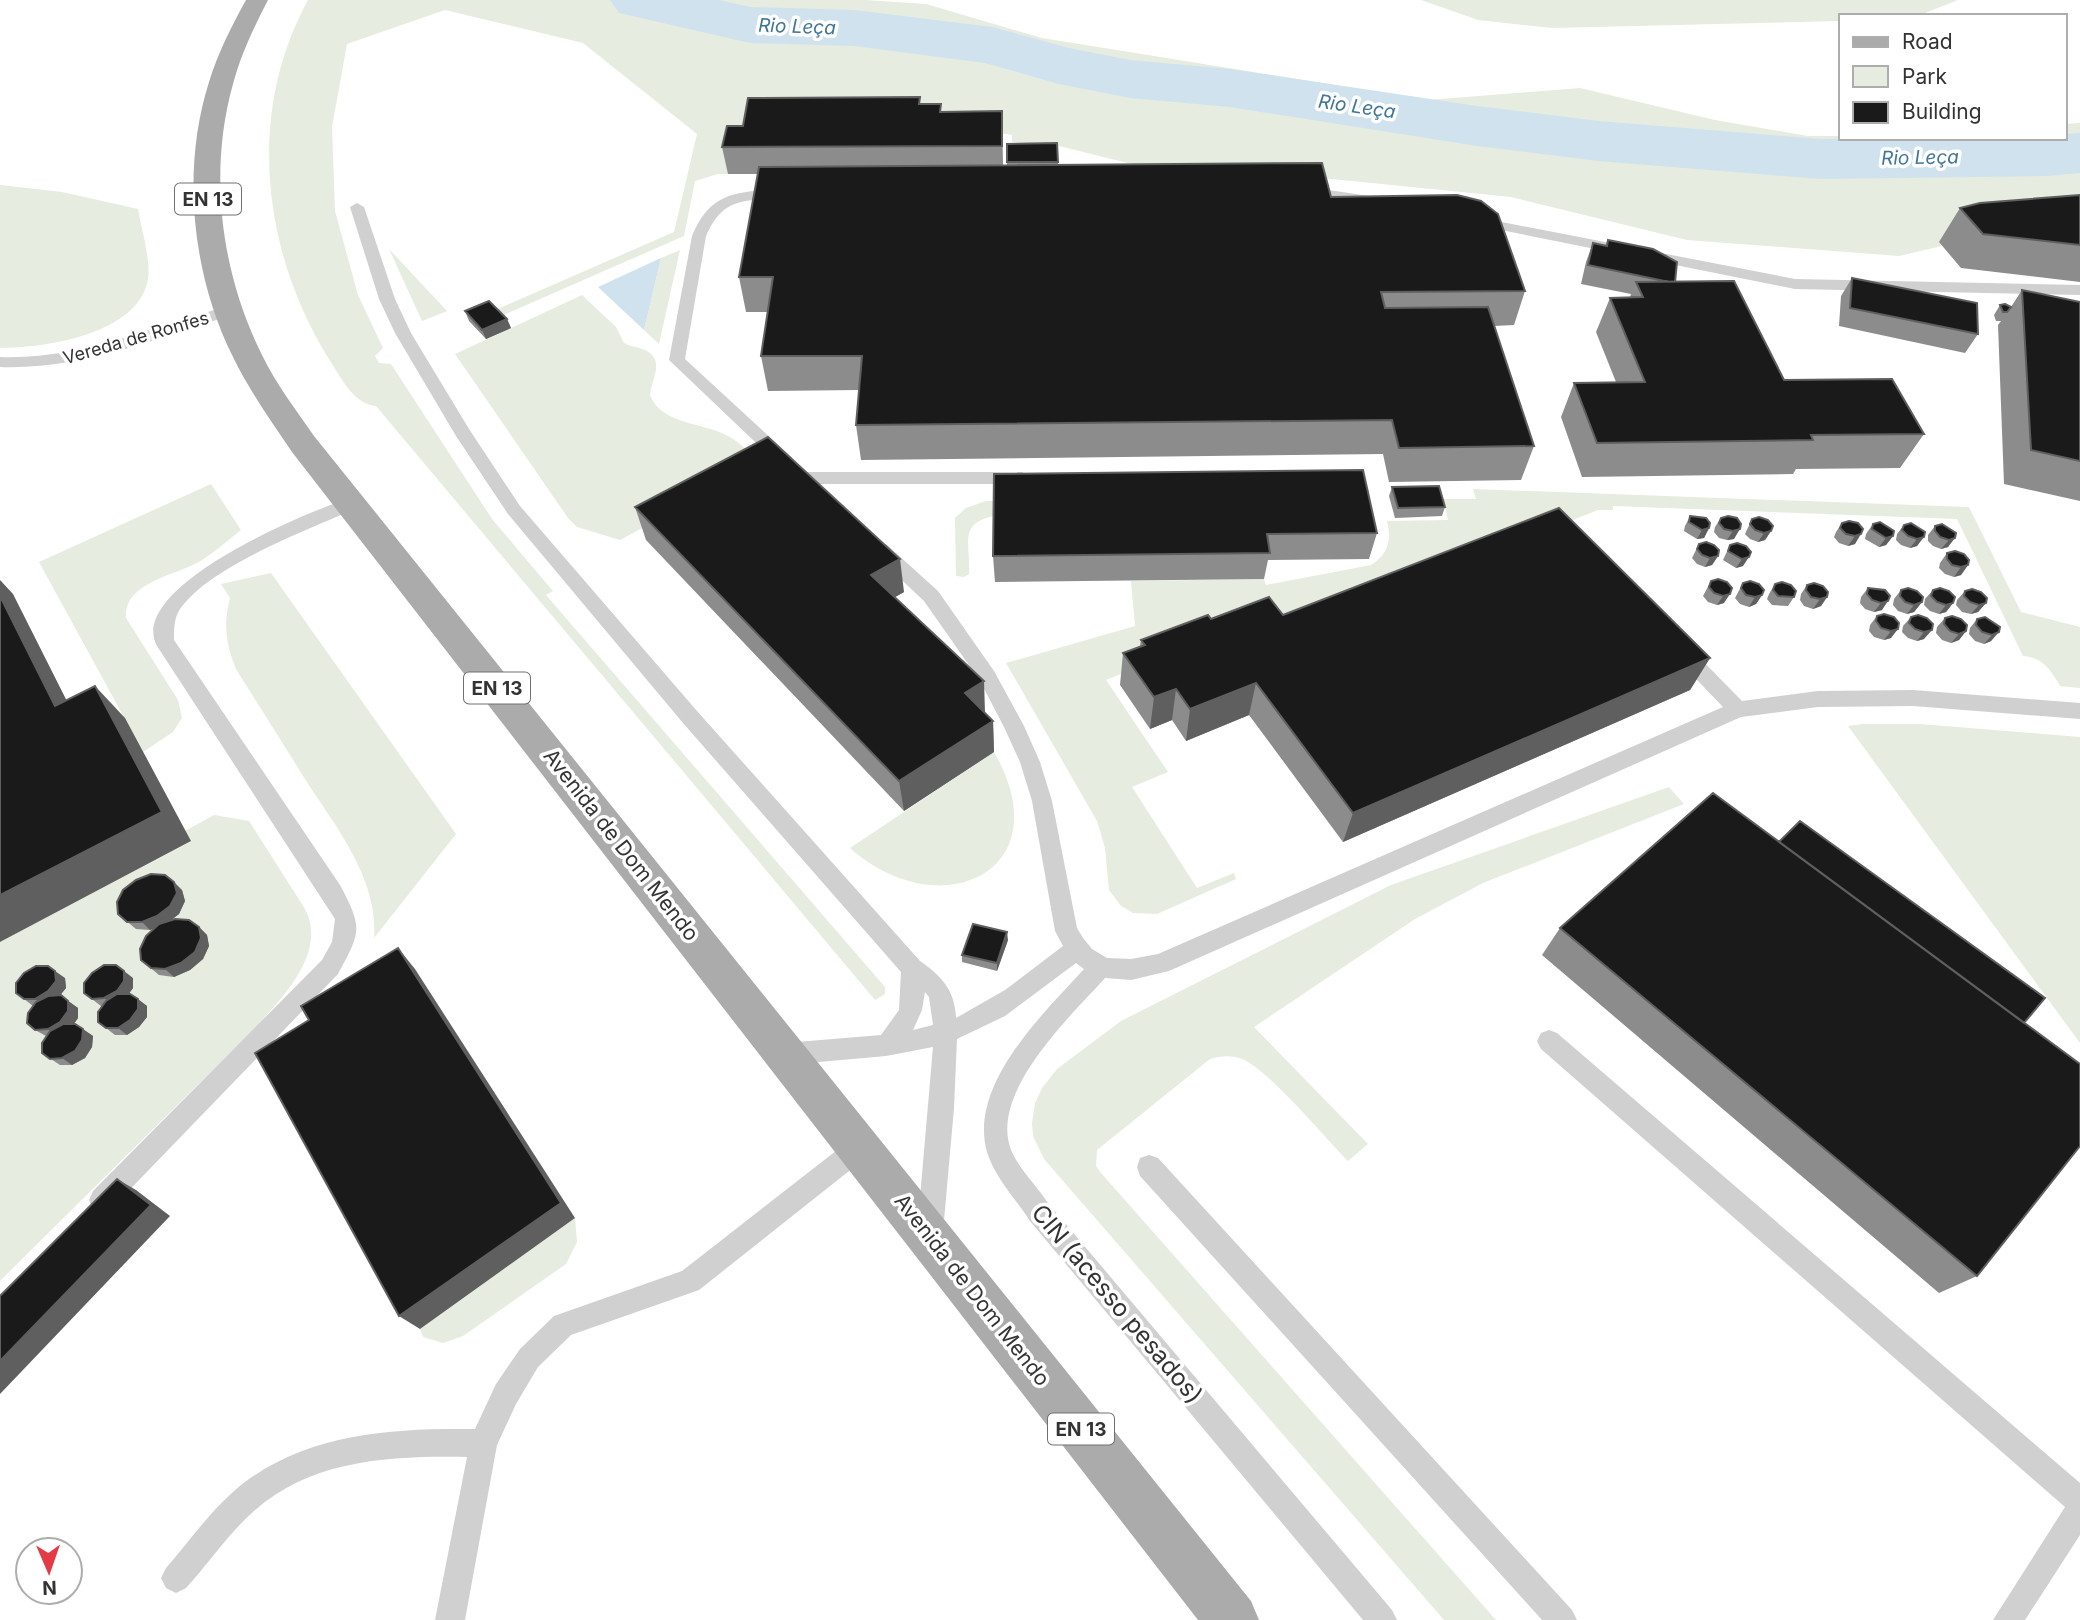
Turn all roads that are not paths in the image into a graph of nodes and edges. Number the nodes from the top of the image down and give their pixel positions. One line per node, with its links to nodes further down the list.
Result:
1 (257, 0): 8 (main road, Avenida de Dom Mendo / EN 13)
2 (1282, 189): 4 (lane)
3 (793, 194): 10 (lane)
4 (1398, 205)
5 (356, 207): 19 (lane)
6 (1465, 219): 7 (lane)
7 (2080, 290)
8 (229, 311): 9 (lane, Vereda de Ronfes); 13 (main road, Avenida de Dom Mendo / EN 13)
9 (0, 362)
10 (804, 478): 11 (lane); 12 (lane)
11 (1040, 478)
12 (823, 496)
13 (351, 503): 24 (main road, Avenida de Dom Mendo / EN 13); 27 (lane)
14 (872, 541): 18 (lane)
15 (1671, 641): 16 (lane)
16 (1738, 709): 17 (lane); 20 (lane)
17 (2080, 711)
18 (1076, 950): 20 (lane); 21 (lane)
19 (912, 968): 21 (lane); 23 (lane)
20 (1099, 968): 35 (lane, CIN (acesso pesados))
21 (945, 1033): 23 (lane); 28 (lane)
22 (1549, 1041): 30 (lane)
23 (887, 1045): 24 (lane)
24 (785, 1054): 25 (main road, Avenida de Dom Mendo / EN 13)
25 (859, 1148): 28 (main road, Avenida de Dom Mendo / EN 13); 29 (lane)
26 (1149, 1167): 36 (lane)
27 (88, 1215)
28 (930, 1237): 34 (main road, Avenida de Dom Mendo / EN 13)
29 (484, 1443): 32 (lane); 33 (lane)
30 (2080, 1502)
31 (2080, 1508): 37 (lane)
32 (177, 1578)
33 (450, 1620)
34 (1232, 1620)
35 (1382, 1620)
36 (1562, 1620)
37 (2008, 1620)

